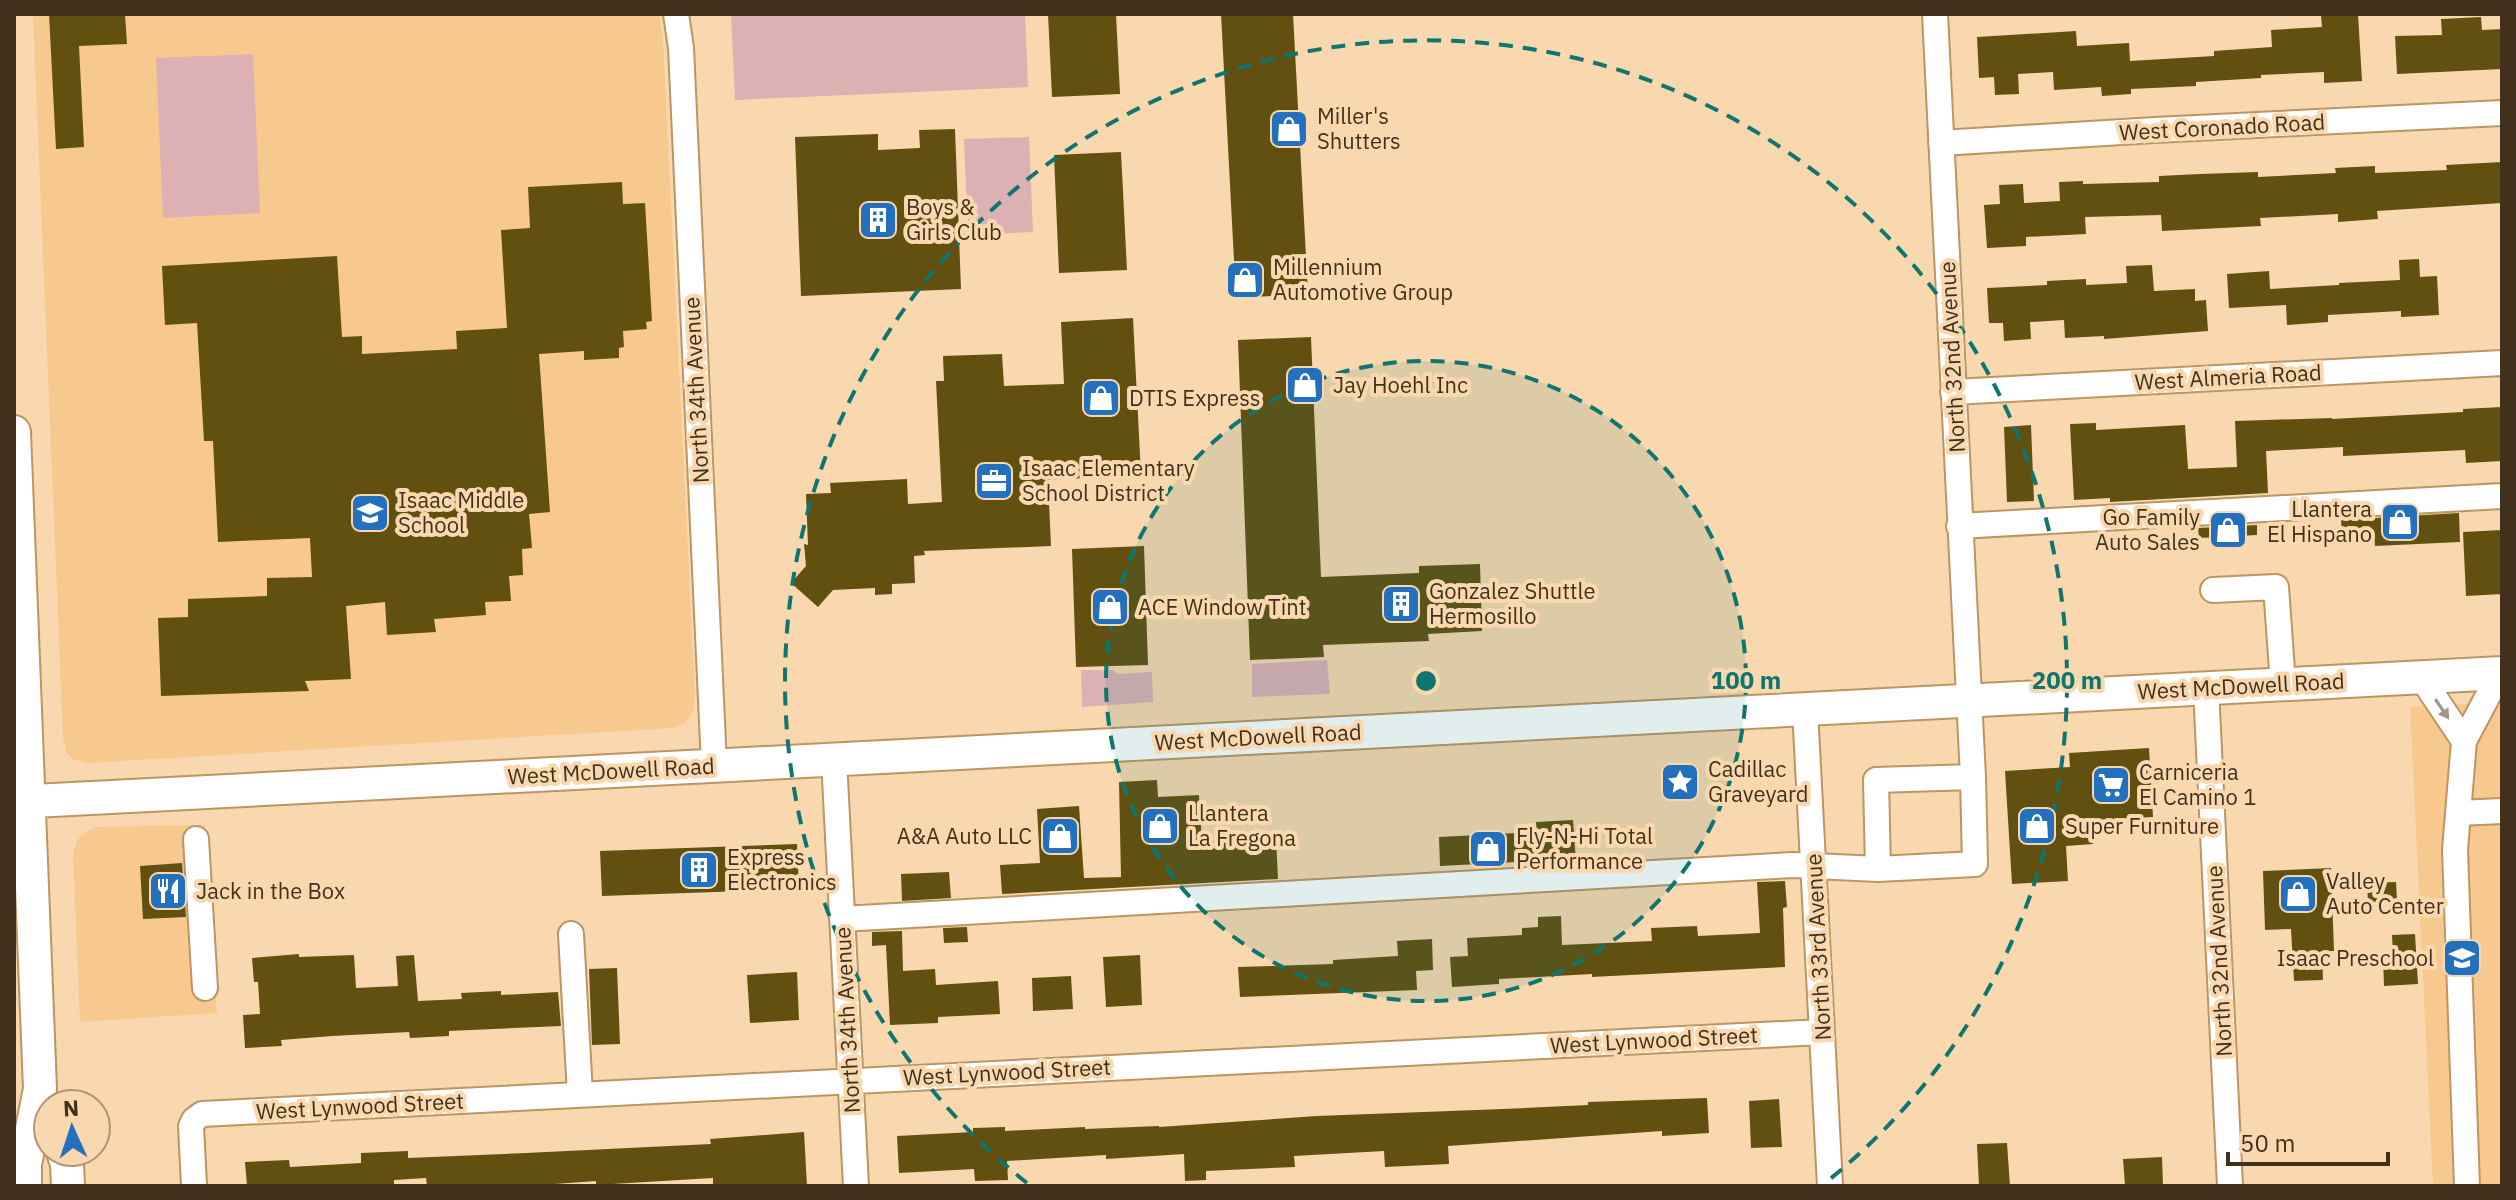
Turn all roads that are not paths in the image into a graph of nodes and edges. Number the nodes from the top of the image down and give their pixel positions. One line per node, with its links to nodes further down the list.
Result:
1 (676, 14): 21 (street, North 34th Avenue)
2 (1935, 14): 4 (street, North 32nd Avenue)
3 (2502, 113): 4 (street, West Coronado Road)
4 (1941, 143): 6 (street, North 32nd Avenue)
5 (2502, 363): 6 (street, West Almeria Road)
6 (1953, 392): 10 (street, North 32nd Avenue)
7 (14, 432): 8 (main road)
8 (15, 472): 12 (main road)
9 (2502, 496): 10 (street)
10 (1959, 526): 17 (street, North 32nd Avenue)
11 (2213, 590): 15 (street)
12 (18, 630): 23 (main road)
13 (2501, 673): 14 (main road, West McDowell Road); 19 (street)
14 (2421, 677): 15 (main road, West McDowell Road); 19 (street, one-way to 19)
15 (2283, 684): 16 (main road, West McDowell Road)
16 (2206, 688): 17 (main road, West McDowell Road); 41 (street, North 32nd Avenue)
17 (1969, 700): 18 (main road, West McDowell Road); 22 (street, North 32nd Avenue)
18 (1805, 709): 20 (main road, West McDowell Road); 27 (street, North 33rd Avenue)
19 (2464, 741): 25 (street)
20 (834, 759): 21 (main road, West McDowell Road); 29 (street, North 34th Avenue)
21 (714, 765): 23 (main road, West McDowell Road)
22 (1973, 777): 28 (street, North 32nd Avenue); 28 (street)
23 (21, 801): 34 (main road)
24 (2502, 811): 25 (street)
25 (2458, 813): 42 (street)
26 (196, 839): 31 (street)
27 (1815, 867): 28 (street); 29 (street); 32 (street, North 33rd Avenue)
28 (1878, 869)
29 (842, 919): 33 (street, North 34th Avenue)
30 (571, 934): 35 (street)
31 (205, 988)
32 (1822, 1032): 33 (street, West Lynwood Street); 40 (street, North 33rd Avenue)
33 (850, 1080): 35 (street, West Lynwood Street); 39 (street, North 34th Avenue)
34 (43, 1088)
35 (580, 1094): 38 (street, West Lynwood Street)
36 (32, 1140): 37 (main road)
37 (25, 1186)
38 (194, 1186)
39 (856, 1186)
40 (1830, 1186)
41 (2230, 1186)
42 (2467, 1186)

